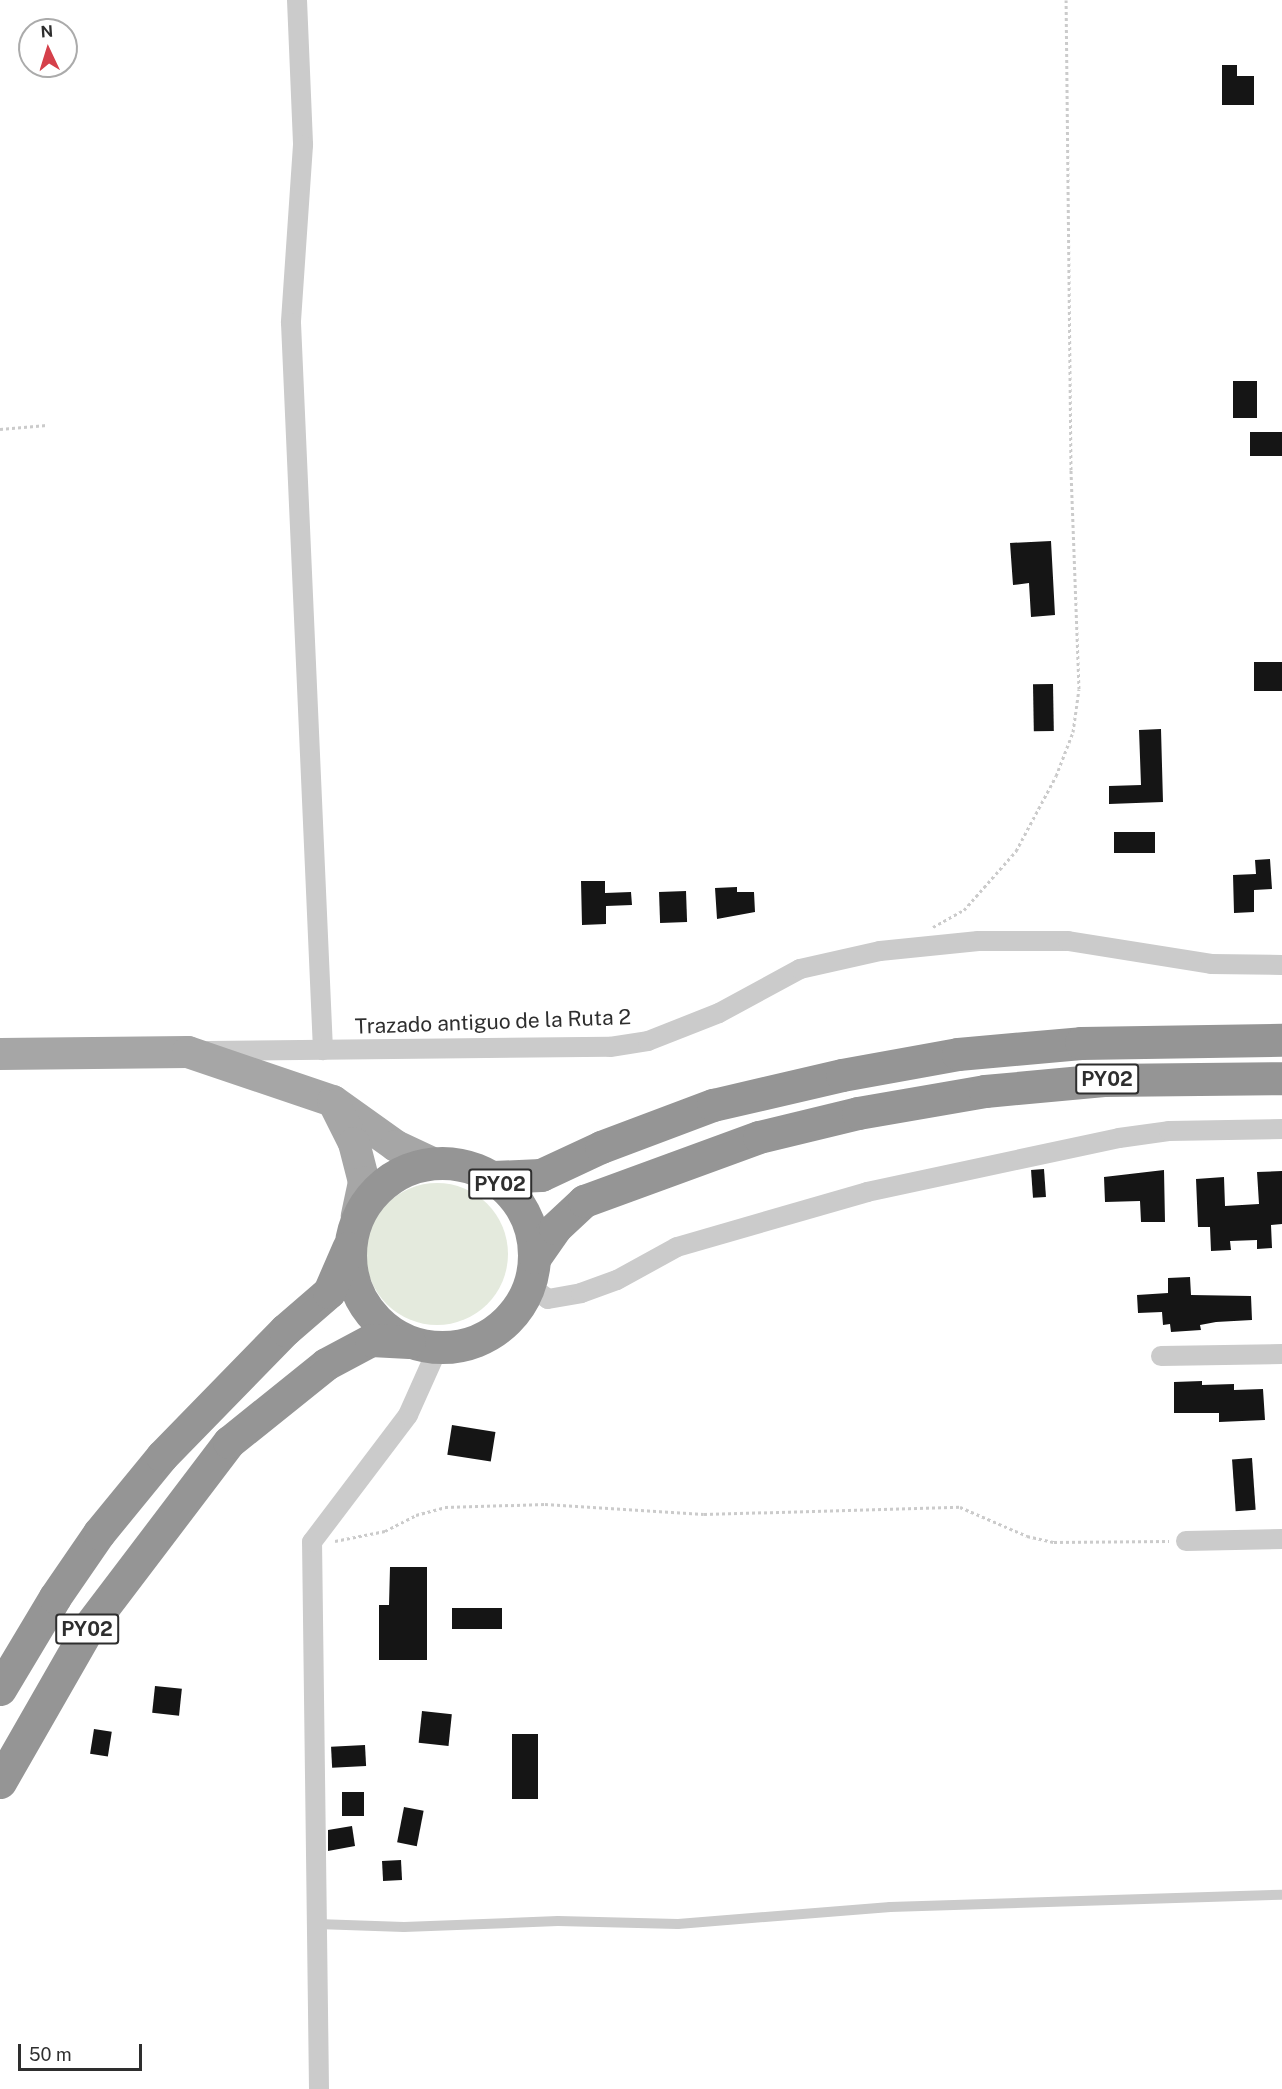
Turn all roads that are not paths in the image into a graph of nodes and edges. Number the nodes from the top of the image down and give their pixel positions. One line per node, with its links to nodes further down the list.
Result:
1 (297, 0): 4 (street)
2 (1282, 965): 4 (street, Trazado antiguo de la Ruta 2)
3 (1282, 1040): 11 (highway, PY02)
4 (324, 1050): 5 (street, Trazado antiguo de la Ruta 2)
5 (188, 1052): 6 (main road, PY02); 8 (main road, PY02)
6 (0, 1054)
7 (1282, 1078): 13 (highway, PY02)
8 (333, 1101): 10 (main road, PY02); 12 (main road, PY02)
9 (1282, 1129): 13 (street)
10 (432, 1163): 11 (highway, PY02); 12 (highway, PY02)
11 (493, 1178): 13 (highway, PY02)
12 (353, 1232): 14 (highway, PY02); 19 (highway, PY02)
13 (532, 1271): 14 (highway, PY02)
14 (423, 1345): 20 (highway, PY02); 22 (street)
15 (1282, 1354): 16 (street)
16 (1161, 1356)
17 (1282, 1539): 18 (street)
18 (1186, 1541)
19 (0, 1689)
20 (0, 1782)
21 (1282, 1895): 22 (lane)
22 (316, 1924): 23 (street)
23 (318, 2089)

